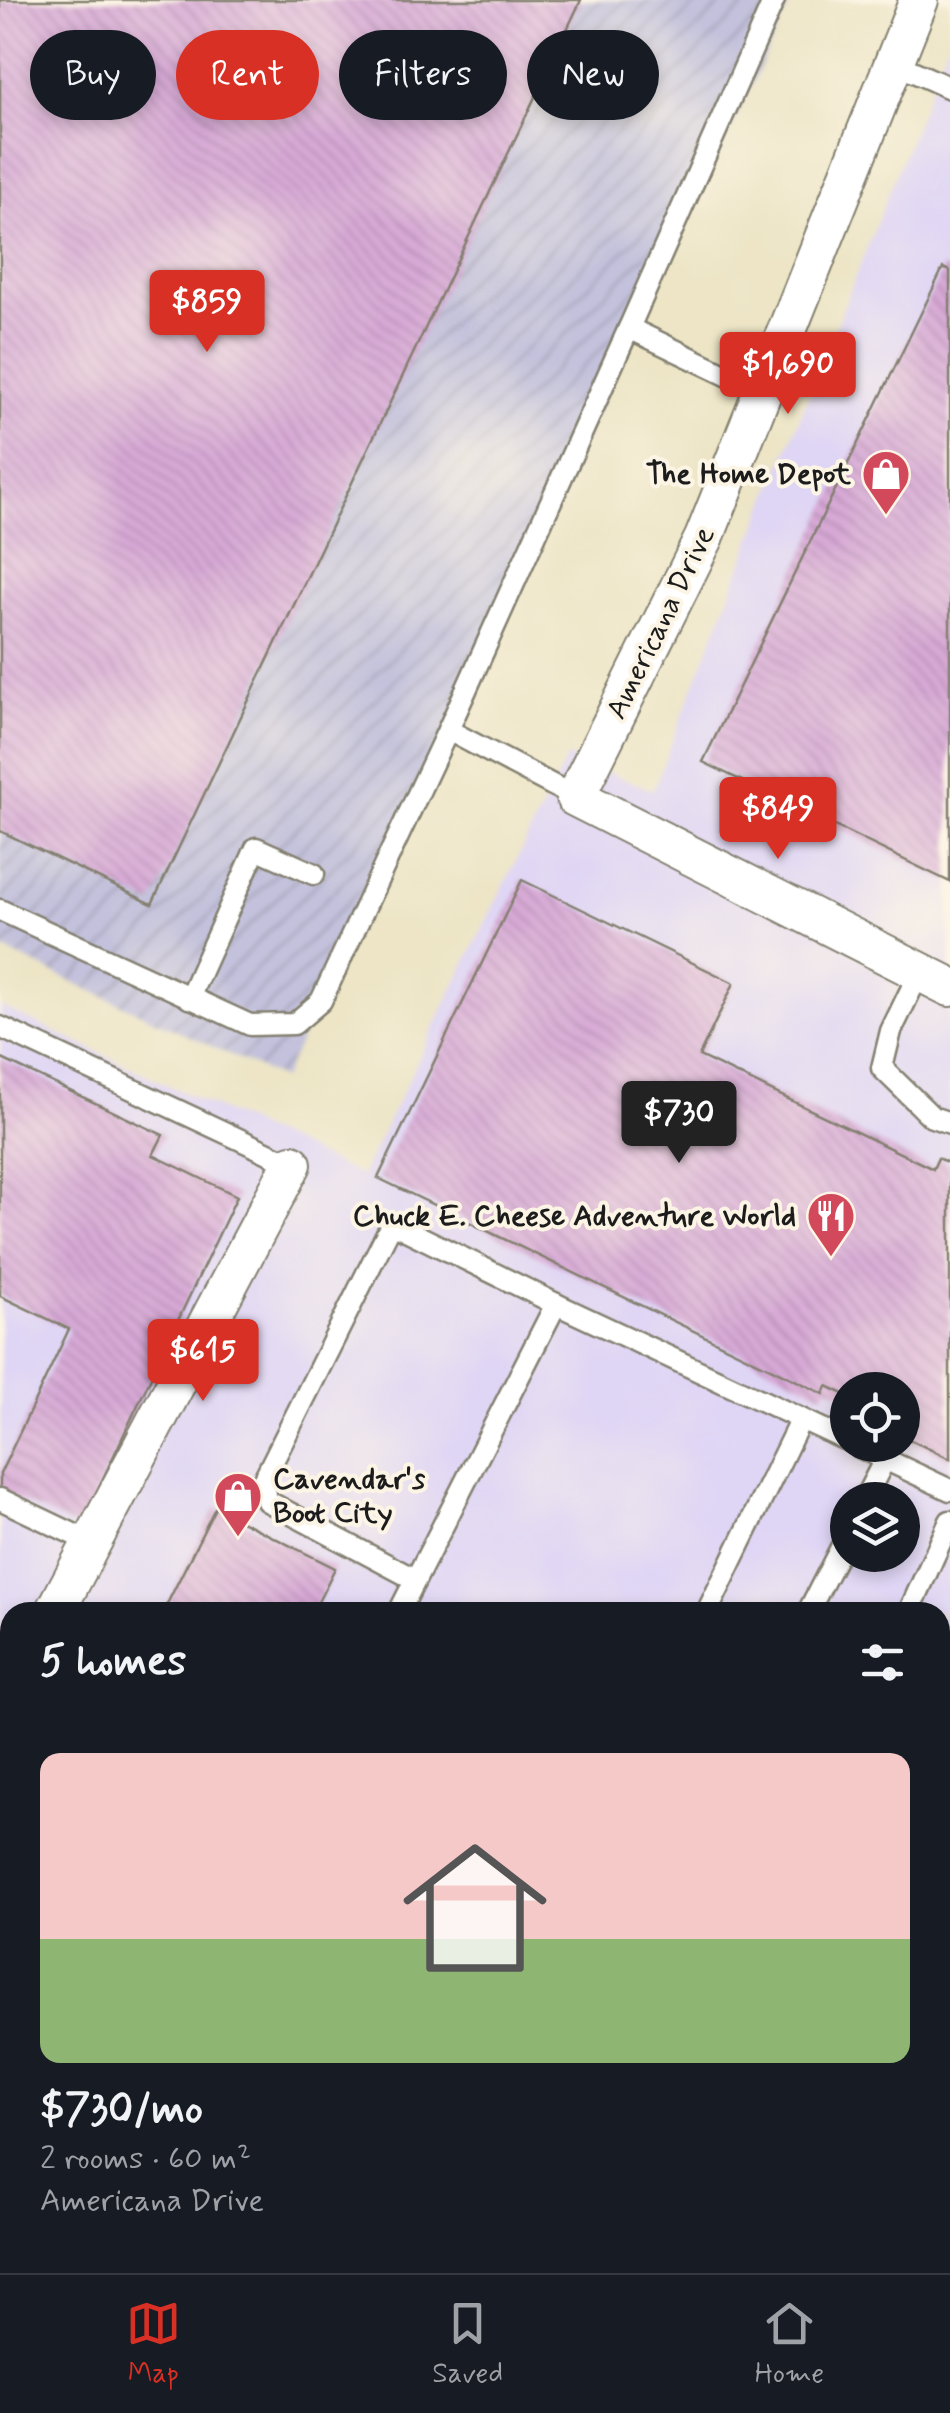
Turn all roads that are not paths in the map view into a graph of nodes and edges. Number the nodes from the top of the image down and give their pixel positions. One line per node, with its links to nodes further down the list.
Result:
1 (774, 0): 5 (lane)
2 (919, 0): 3 (street, Americana Drive)
3 (894, 63): 4 (lane); 6 (street, Americana Drive)
4 (950, 88)
5 (629, 328): 6 (lane); 7 (lane)
6 (762, 392): 8 (street, Americana Drive)
7 (448, 730): 8 (lane); 12 (lane)
8 (575, 797): 11 (street)
9 (314, 874): 12 (lane)
10 (0, 910): 12 (lane)
11 (935, 979): 14 (lane)
12 (189, 998)
13 (0, 1028): 15 (lane)
14 (950, 1123)
15 (292, 1164): 23 (street)
16 (556, 1304): 17 (lane); 25 (lane); 25 (lane)
17 (801, 1420): 18 (lane); 28 (lane)
18 (830, 1434)
19 (891, 1462): 20 (lane)
20 (950, 1490)
21 (0, 1499): 23 (lane)
22 (950, 1520): 30 (lane)
23 (92, 1543): 26 (street)
24 (830, 1569): 29 (lane)
25 (414, 1579): 27 (lane)
26 (60, 1602)
27 (404, 1602)
28 (712, 1602)
29 (813, 1602)
30 (914, 1602)

